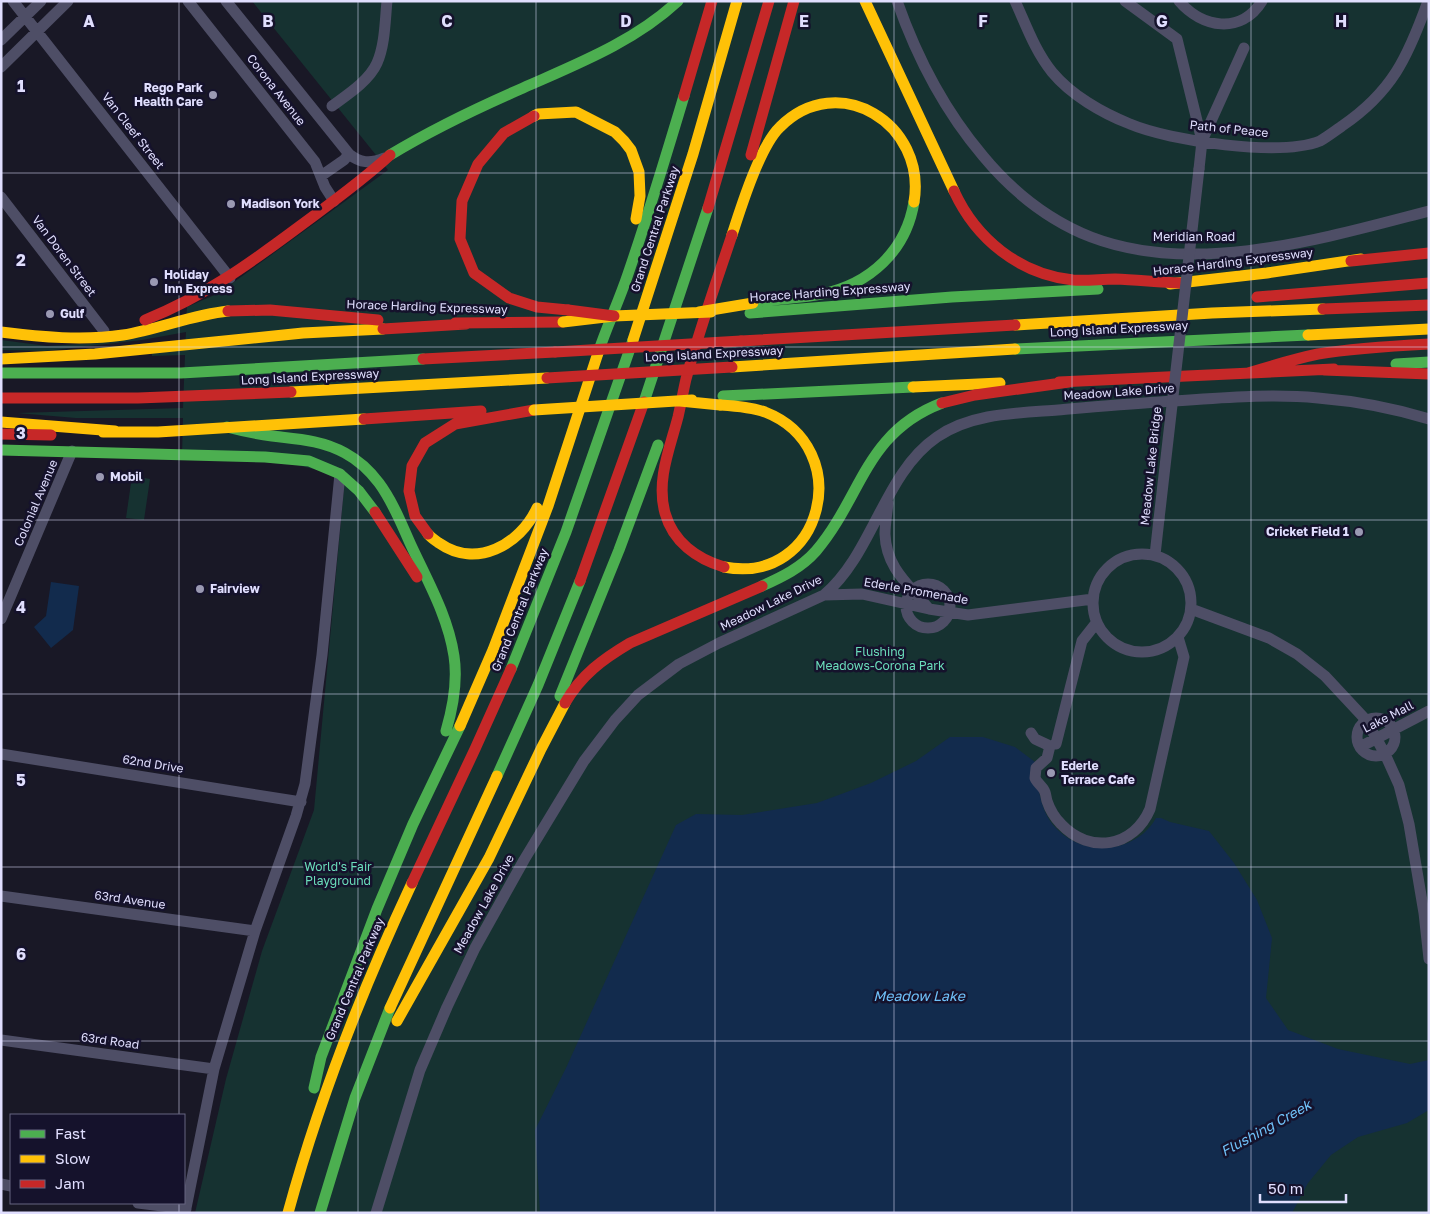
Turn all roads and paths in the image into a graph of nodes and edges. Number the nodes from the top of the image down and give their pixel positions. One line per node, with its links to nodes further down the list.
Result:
1 (14, 1): 19 (street, Van Cleef Street)
2 (41, 1): 19 (street)
3 (68, 1): 20 (street)
4 (188, 1): 28 (street, Corona Avenue)
5 (226, 1): 26 (street, Corona Avenue)
6 (387, 1): 24 (street)
7 (678, 1): 27 (main road, Horace Harding Expressway)
8 (712, 1): 48 (main road)
9 (737, 1): 105 (main road, Grand Central Parkway)
10 (769, 1): 104 (main road)
11 (794, 1): 31 (main road)
12 (865, 1): 37 (main road)
13 (898, 1): 32 (street, Meridian Road)
14 (1015, 1): 25 (street, Path of Peace)
15 (1125, 1): 25 (street)
16 (1179, 1): 17 (street)
17 (1262, 1)
18 (1428, 1): 25 (street, Path of Peace)
19 (25, 16): 20 (street, Van Cleef Street); 21 (street)
20 (37, 32): 23 (street); 36 (street, Van Cleef Street)
21 (1, 40)
22 (1244, 48): 25 (street)
23 (1, 67)
24 (332, 106)
25 (1202, 141): 75 (street, Meadow Lake Bridge, bridge)
26 (349, 154): 27 (street); 28 (street)
27 (390, 155): 30 (main road, Horace Harding Expressway)
28 (321, 176): 30 (street, Corona Avenue)
29 (1, 197): 50 (street, Van Doren Street)
30 (334, 201): 36 (main road, Horace Harding Expressway)
31 (740, 210): 43 (main road); 59 (main road)
32 (1429, 211)
33 (1429, 243): 35 (main road, Horace Harding Expressway)
34 (1429, 253): 35 (main road)
35 (1352, 261): 37 (main road, Horace Harding Expressway)
36 (230, 278): 50 (main road, Horace Harding Expressway)
37 (1180, 283): 43 (main road, Horace Harding Expressway)
38 (1429, 283): 39 (main road)
39 (1248, 298)
40 (1200, 302): 41 (main road)
41 (1171, 304)
42 (1429, 305): 47 (main road, Long Island Expressway)
43 (752, 308): 45 (main road, Horace Harding Expressway, bridge)
44 (1105, 308): 47 (main road)
45 (614, 316): 46 (main road, Horace Harding Expressway, bridge); 48 (main road, bridge)
46 (466, 324): 52 (main road, Horace Harding Expressway); 54 (main road)
47 (1024, 324): 57 (main road, Long Island Expressway, bridge)
48 (607, 326): 67 (main road)
49 (1429, 329): 62 (main road, Long Island Expressway, bridge)
50 (104, 331): 52 (main road, Horace Harding Expressway)
51 (1, 332): 52 (main road, Horace Harding Expressway)
52 (82, 337)
53 (1429, 344): 58 (main road)
54 (1, 359)
55 (1429, 362): 56 (main road)
56 (1324, 370): 58 (main road); 60 (main road)
57 (1, 373)
58 (1248, 373): 61 (main road)
59 (687, 374): 63 (main road); 94 (main road)
60 (1429, 374)
61 (1069, 382): 63 (main road); 94 (main road)
62 (1, 398)
63 (721, 401): 64 (main road, bridge)
64 (534, 410): 67 (main road); 68 (main road)
65 (1429, 419): 74 (street, Meadow Lake Drive)
66 (1, 422): 69 (main road)
67 (574, 423): 98 (main road)
68 (227, 427): 69 (main road); 86 (main road)
69 (115, 432): 70 (main road)
70 (1, 434)
71 (1, 450): 72 (main road)
72 (72, 451): 73 (main road); 83 (street, Colonial Avenue)
73 (340, 474): 86 (main road); 97 (street)
74 (889, 498): 76 (street); 77 (street, Meadow Lake Drive)
75 (1154, 555): 78 (street); 81 (street)
76 (913, 589): 79 (street); 80 (street); 82 (street)
77 (824, 595): 79 (street, Ederle Promenade); 110 (street, Meadow Lake Drive)
78 (1093, 599): 82 (street, Ederle Promenade); 84 (street)
79 (906, 604): 80 (street, Ederle Promenade); 82 (street)
80 (930, 609): 82 (street, Ederle Promenade)
81 (1191, 609): 85 (street); 88 (street)
82 (949, 612)
83 (1, 620)
84 (1097, 622): 85 (street); 92 (street)
85 (1178, 637): 90 (street)
86 (451, 641): 98 (main road)
87 (1429, 712): 89 (street, Lake Mall)
88 (1366, 720): 89 (street); 91 (street); 93 (street)
89 (1394, 729): 91 (street, Lake Mall); 96 (street)
90 (1031, 733)
91 (1377, 738): 93 (street, Lake Mall); 96 (street)
92 (1056, 744)
93 (1360, 747): 96 (street)
94 (541, 749): 104 (main road)
95 (1, 754): 97 (street, 62nd Drive)
96 (1385, 754): 101 (street)
97 (301, 802): 100 (street)
98 (413, 824): 105 (main road)
99 (1, 896): 100 (street, 63rd Avenue)
100 (255, 930): 103 (street)
101 (1429, 959)
102 (1, 1040): 103 (street, 63rd Road)
103 (214, 1069): 107 (street)
104 (360, 1084): 109 (main road)
105 (292, 1196): 108 (main road, Grand Central Parkway)
106 (144, 1204): 107 (street)
107 (185, 1211)
108 (288, 1213)
109 (320, 1213)
110 (376, 1213)

